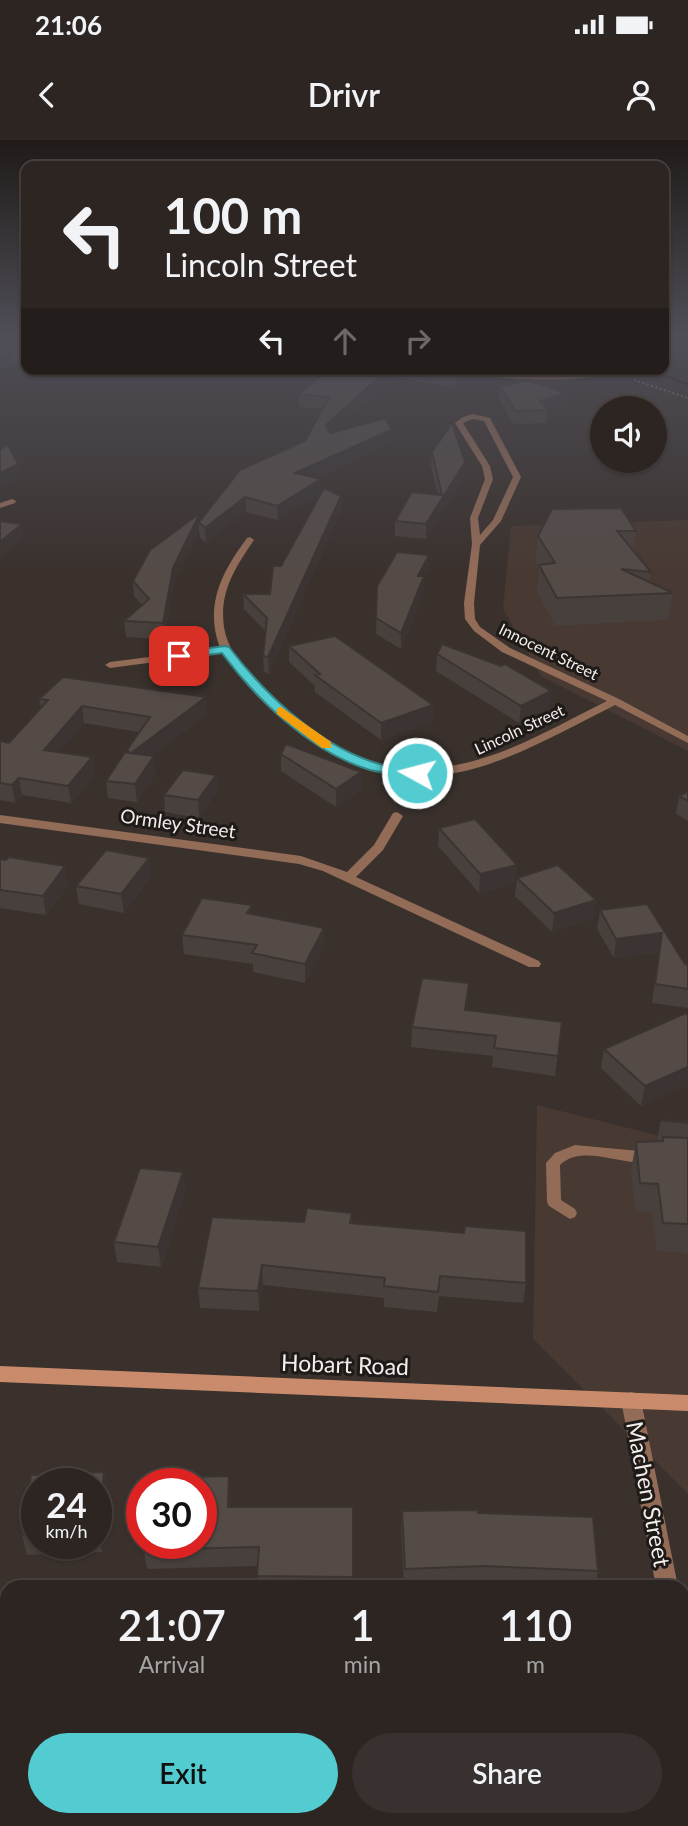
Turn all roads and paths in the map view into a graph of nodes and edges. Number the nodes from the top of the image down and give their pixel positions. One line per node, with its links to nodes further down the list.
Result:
1 (12, 501): 2 (street)
2 (0, 506)
3 (250, 540): 5 (street)
4 (476, 544): 4 (street, Innocent Street); 7 (street, Innocent Street)
5 (225, 650): 6 (street); 7 (street, Lincoln Street)
6 (110, 665)
7 (615, 701): 8 (street, Innocent Street)
8 (688, 740)
9 (397, 816): 11 (street)
10 (0, 819): 11 (street, Ormley Street)
11 (348, 878): 12 (street, Ormley Street)
12 (534, 964)
13 (664, 1158): 14 (lane)
14 (570, 1213)
15 (0, 1374): 16 (main road, Hobart Road)
16 (631, 1400): 17 (main road, Hobart Road); 18 (street, Machen Street)
17 (688, 1403)
18 (666, 1580)

